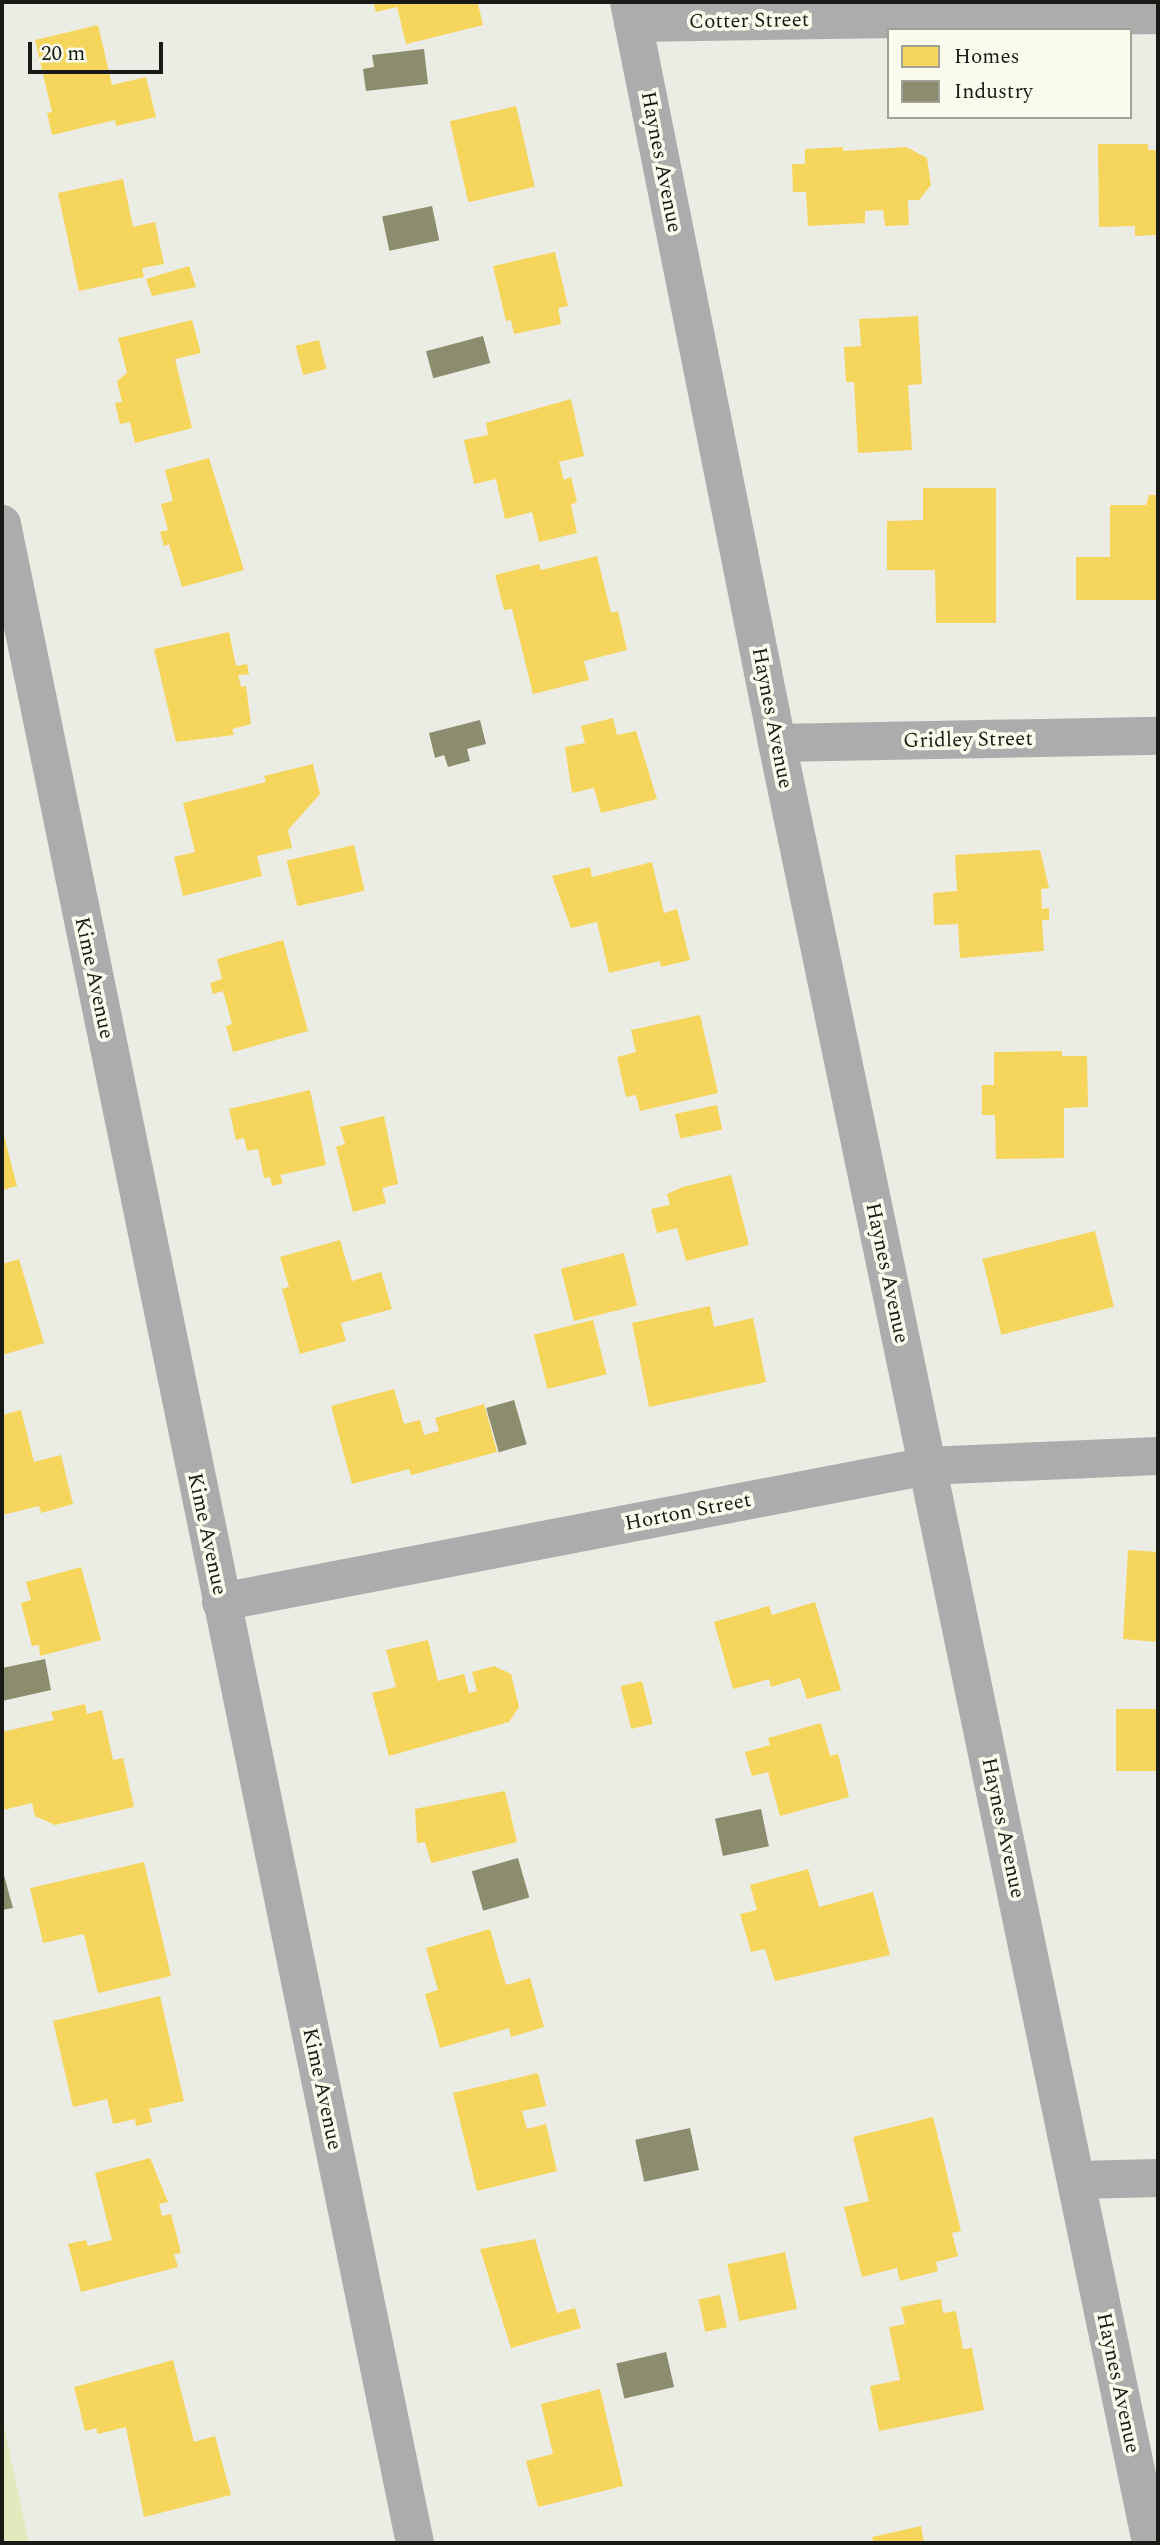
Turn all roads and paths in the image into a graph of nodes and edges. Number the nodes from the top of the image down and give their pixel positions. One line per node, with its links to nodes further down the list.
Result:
1 (631, 13): 2 (street, Cotter Street); 5 (street, Haynes Avenue)
2 (1158, 15)
3 (2, 524): 8 (street, Kime Avenue)
4 (1158, 736): 5 (street, Gridley Street)
5 (777, 743): 7 (street, Haynes Avenue)
6 (1158, 1456): 7 (street, Horton Street)
7 (927, 1466): 8 (street, Horton Street); 10 (street, Haynes Avenue)
8 (221, 1602): 11 (street, Kime Avenue)
9 (1158, 2178): 10 (street)
10 (1077, 2180): 12 (street, Haynes Avenue)
11 (415, 2543)
12 (1151, 2543)

